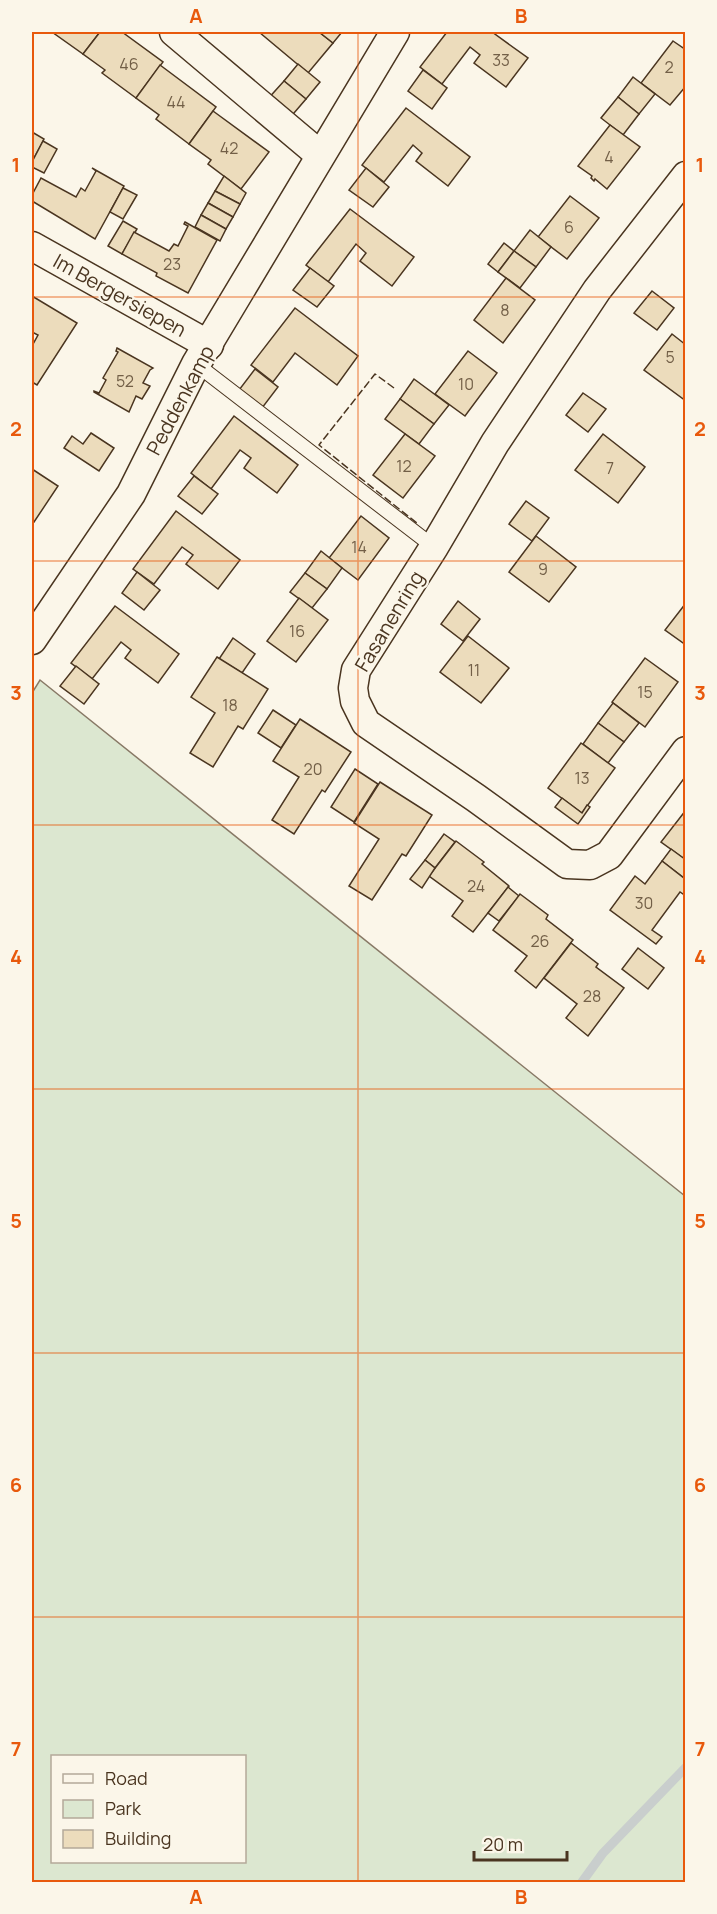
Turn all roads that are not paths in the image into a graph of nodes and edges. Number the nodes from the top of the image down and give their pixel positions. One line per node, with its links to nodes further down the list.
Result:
1 (174, 32): 3 (street)
2 (395, 32): 3 (street, Peddenkamp)
3 (320, 155): 6 (street, Peddenkamp)
4 (686, 176): 7 (street, Fasanenring)
5 (32, 246): 6 (street, Im Bergersiepen)
6 (202, 354): 7 (lane); 8 (street, Peddenkamp)
7 (434, 547): 9 (street, Fasanenring)
8 (32, 640)
9 (686, 751)

